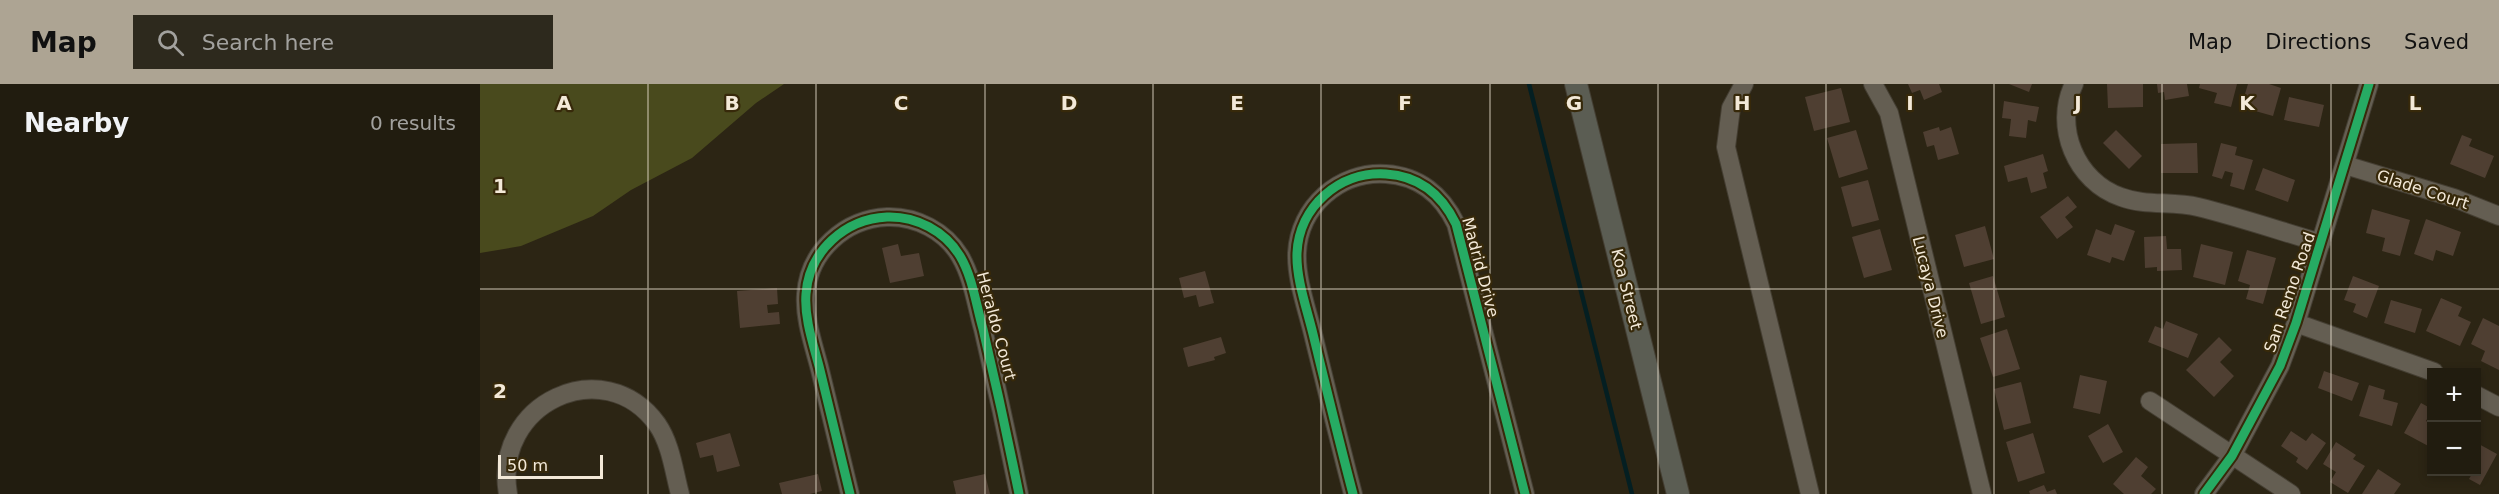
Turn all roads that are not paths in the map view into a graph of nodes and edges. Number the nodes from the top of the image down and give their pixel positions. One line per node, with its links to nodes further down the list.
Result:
1 (1576, 84): 21 (main road, Koa Street)
2 (1744, 84): 22 (street)
3 (1873, 84): 23 (street, Lucaya Drive)
4 (2074, 84): 8 (street)
5 (2368, 84): 6 (street, San Remo Road)
6 (2345, 165): 7 (street, Glade Court); 8 (street, San Remo Road)
7 (2499, 216)
8 (2321, 243): 9 (street, San Remo Road)
9 (2296, 323): 10 (street); 14 (street, San Remo Road)
10 (2427, 370)
11 (2481, 398): 13 (street)
12 (2150, 401): 14 (street)
13 (2499, 407)
14 (2232, 456): 24 (street, San Remo Road); 25 (street)
15 (508, 494): 16 (street)
16 (680, 494)
17 (850, 494): 18 (street, Heraldo Court)
18 (1019, 494)
19 (1353, 494): 20 (street, Madrid Drive)
20 (1525, 494)
21 (1678, 494)
22 (1810, 494)
23 (1982, 494)
24 (2204, 494)
25 (2291, 494)

